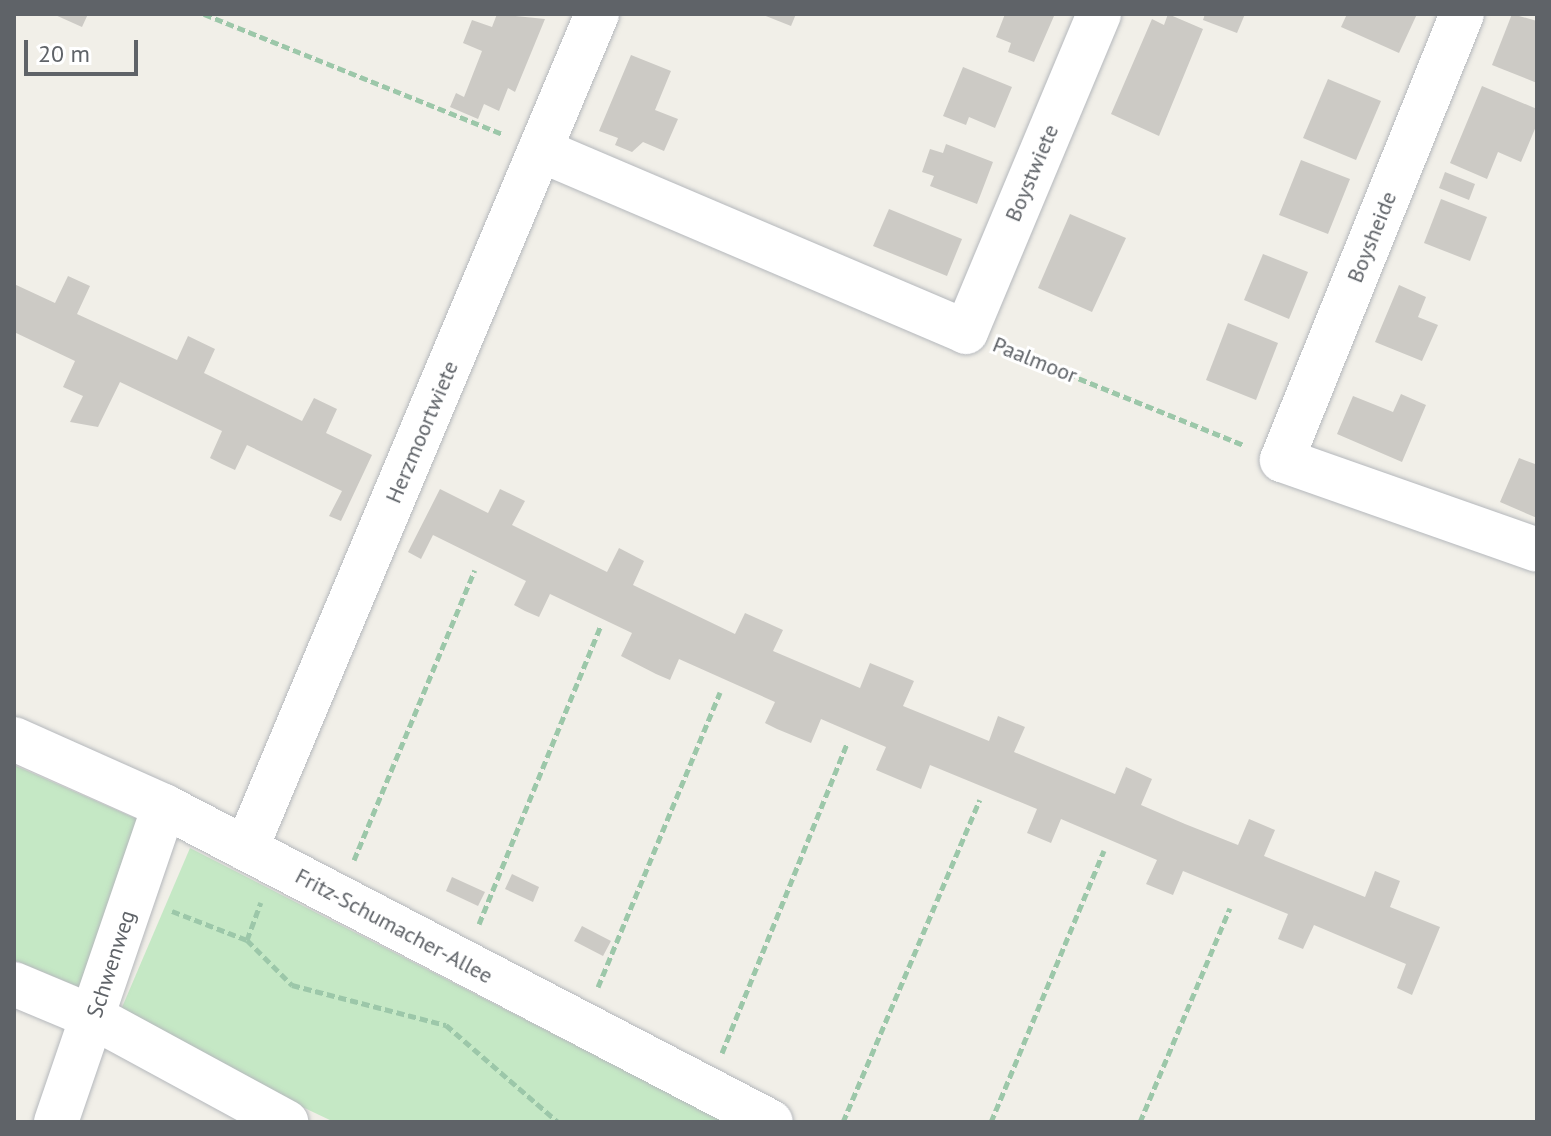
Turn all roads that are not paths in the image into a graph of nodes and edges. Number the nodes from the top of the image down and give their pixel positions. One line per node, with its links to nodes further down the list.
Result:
1 (597, 14): 4 (street, Herzmoortwiete)
2 (1099, 14): 5 (street, Boystwiete)
3 (1462, 14): 6 (street, Boysheide)
4 (540, 150): 5 (street, Paalmoor); 9 (street, Herzmoortwiete)
5 (966, 332)
6 (1537, 550)
7 (14, 739): 8 (street, Fritz-Schumacher-Allee)
8 (164, 806): 9 (street, Fritz-Schumacher-Allee); 11 (street, Schwenweg)
9 (246, 849): 14 (street, Fritz-Schumacher-Allee)
10 (14, 984): 11 (street)
11 (93, 1017): 12 (street, Schwenweg); 13 (street)
12 (56, 1122)
13 (286, 1122)
14 (771, 1122)

